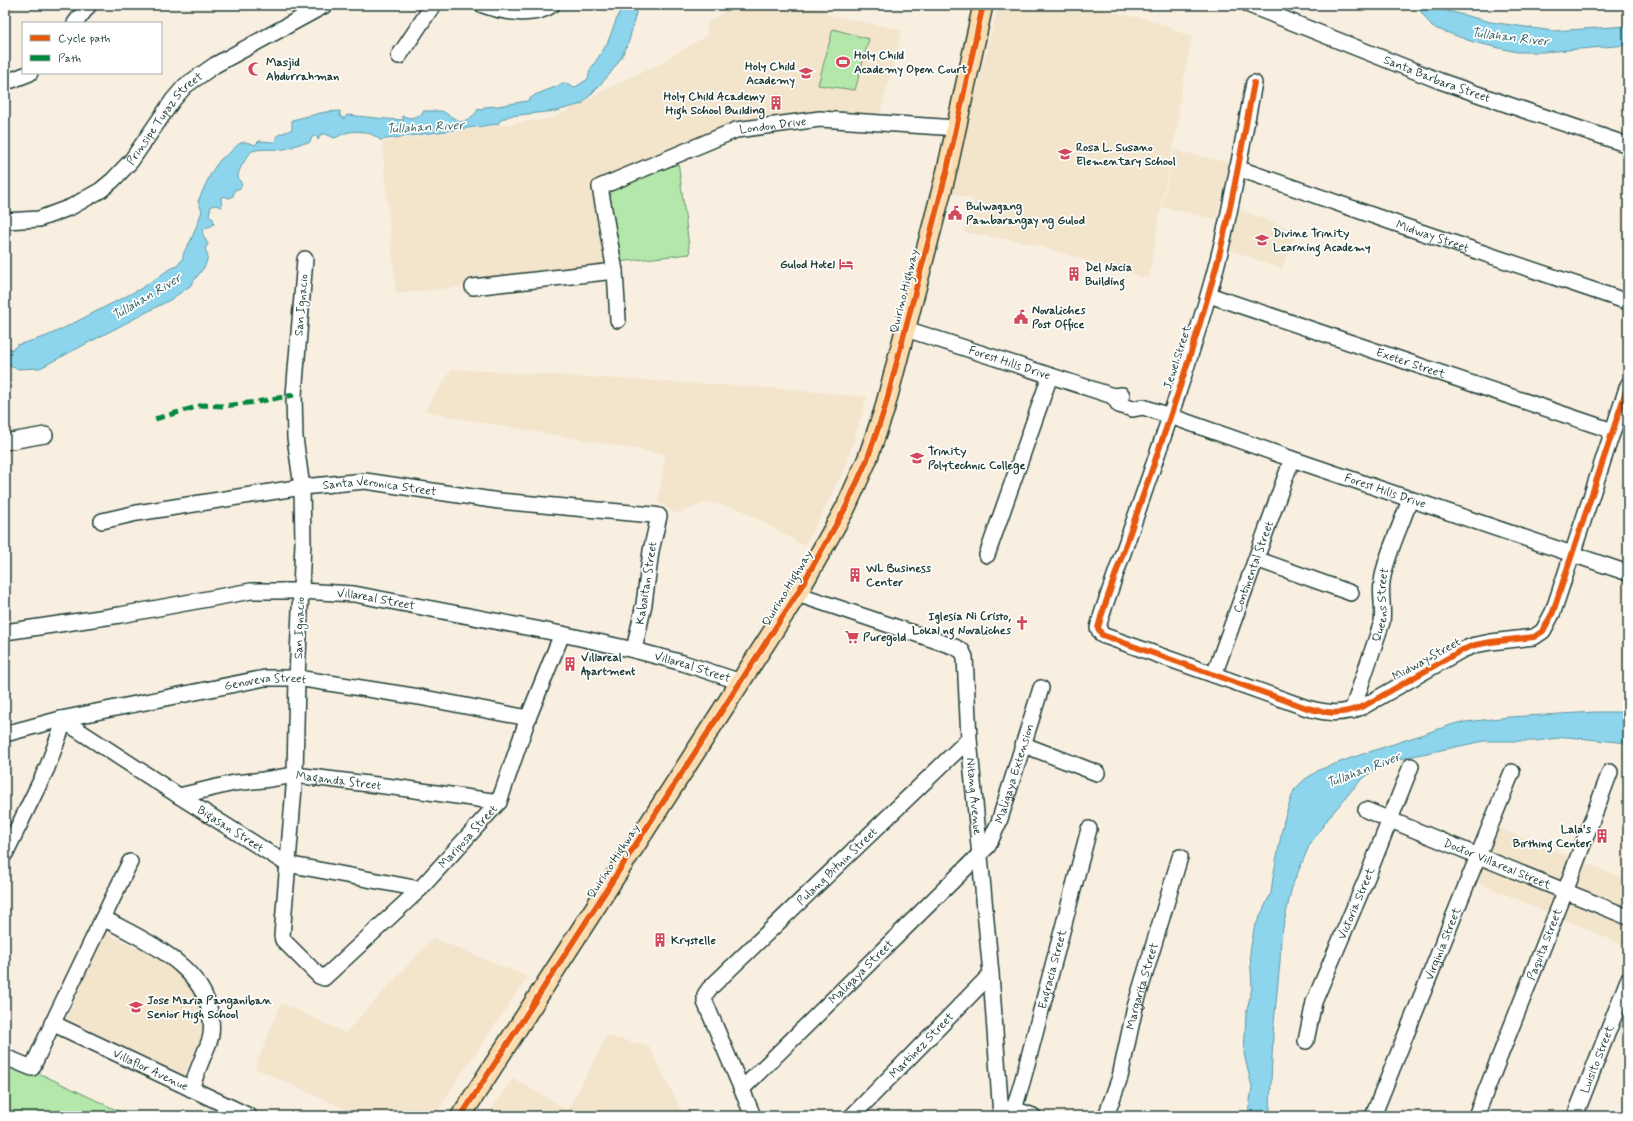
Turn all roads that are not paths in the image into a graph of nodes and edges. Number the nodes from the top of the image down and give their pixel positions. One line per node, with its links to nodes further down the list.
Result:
1 (88, 5): 9 (street)
2 (325, 5): 17 (street, Prinsipe Tupaz Street)
3 (433, 5): 10 (street)
4 (483, 5): 5 (street)
5 (552, 5)
6 (983, 5): 14 (main road, Quirino Highway)
7 (1249, 5): 8 (street, Santa Barbara Street)
8 (1281, 11): 15 (street, Santa Barbara Street)
9 (76, 22)
10 (399, 56)
11 (27, 74): 12 (street)
12 (5, 80)
13 (1254, 83): 16 (street, Jewel Street)
14 (957, 128): 19 (street, London Drive); 24 (main road, Quirino Highway)
15 (1628, 145)
16 (1237, 168): 21 (street, Jewel Street); 22 (street, Midway Street)
17 (5, 221)
18 (305, 259): 32 (street, San Ignacio)
19 (615, 271): 20 (street); 23 (street)
20 (472, 287)
21 (1209, 295): 27 (street, Jewel Street); 28 (street, Exeter Street)
22 (1628, 302)
23 (618, 320)
24 (906, 329): 25 (street, Forest Hills Drive); 42 (main road, Quirino Highway)
25 (1050, 376): 27 (street, Forest Hills Drive); 36 (street)
26 (1628, 384): 28 (street, Midway Street)
27 (1170, 416): 31 (street, Forest Hills Drive); 44 (street, Jewel Street)
28 (1613, 431): 37 (street, Midway Street)
29 (45, 435): 30 (street)
30 (5, 442)
31 (1292, 459): 33 (street, Forest Hills Drive); 38 (street, Continental Street)
32 (302, 487): 34 (street, Santa Veronica Street); 35 (street, Santa Veronica Street); 40 (street, San Ignacio)
33 (1410, 499): 37 (street, Forest Hills Drive); 51 (street, Queens Street)
34 (659, 516): 46 (street, Kabaitan Street)
35 (102, 521)
36 (986, 554)
37 (1572, 554): 39 (street, Forest Hills Drive); 51 (street, Midway Street)
38 (1256, 559): 41 (street); 47 (street, Continental Street)
39 (1628, 573)
40 (301, 591): 43 (street, Villareal Street); 45 (street, Villareal Street); 48 (street, San Ignacio)
41 (1351, 593)
42 (797, 594): 49 (main road, Quirino Highway); 55 (street, Nitang Avenue)
43 (5, 632)
44 (1099, 632): 47 (street, Midway Street)
45 (562, 634): 46 (street, Villareal Street); 52 (street, Mariposa Street)
46 (634, 650): 49 (street, Villareal Street)
47 (1214, 675): 51 (street, Midway Street)
48 (297, 678): 52 (street, Genoveva Street); 53 (street, Genoveva Street); 61 (street, San Ignacio)
49 (741, 682): 87 (main road, Quirino Highway)
50 (1041, 688): 56 (street, Maligaya Extension)
51 (1352, 711)
52 (528, 718): 63 (street, Mariposa Street)
53 (63, 721): 54 (street, Genoveva Street); 62 (street, Bigasan Street); 67 (street)
54 (5, 734)
55 (969, 739): 68 (street, Nitang Avenue); 84 (street, Pulang Bituin Street)
56 (1024, 745): 60 (street); 68 (street, Maligaya Extension)
57 (1410, 766): 65 (street, Victoria Street)
58 (1512, 772): 69 (street, Virginia Street)
59 (1610, 772): 74 (street, Paquita Street)
60 (1097, 773)
61 (295, 774): 62 (street, Maganda Street); 63 (street, Maganda Street); 72 (street, San Ignacio)
62 (179, 796): 72 (street, Bigasan Street)
63 (499, 802): 73 (street, Mariposa Street)
64 (1366, 810): 65 (street, Doctor Villareal Street)
65 (1390, 820): 69 (street, Doctor Villareal Street); 81 (street, Victoria Street)
66 (1089, 829): 85 (street, Engracia Street)
67 (5, 854)
68 (979, 854): 77 (street, Nitang Avenue); 84 (street, Maligaya Street)
69 (1478, 856): 74 (street, Doctor Villareal Street); 92 (street, Virginia Street)
70 (1180, 857): 91 (street, Margarita Street)
71 (130, 862): 76 (street)
72 (287, 864): 73 (street, Bigasan Street); 78 (street, San Ignacio)
73 (420, 889): 78 (street, Mariposa Street)
74 (1565, 892): 75 (street, Doctor Villareal Street); 93 (street, Paquita Street)
75 (1628, 917)
76 (103, 918): 80 (street); 83 (street)
77 (991, 974): 85 (street, Nitang Avenue); 89 (street, Martinez Street)
78 (324, 978)
79 (1628, 980): 94 (street, Luisito Street)
80 (52, 1023): 82 (street); 83 (street, Villaflor Avenue)
81 (1306, 1041)
82 (5, 1057)
83 (191, 1089): 86 (street, Villaflor Avenue)
84 (742, 1089): 88 (street)
85 (1005, 1111): 90 (street)
86 (249, 1116)
87 (461, 1116)
88 (753, 1116)
89 (852, 1116)
90 (1033, 1116)
91 (1106, 1116)
92 (1373, 1116)
93 (1476, 1116)
94 (1575, 1116)

